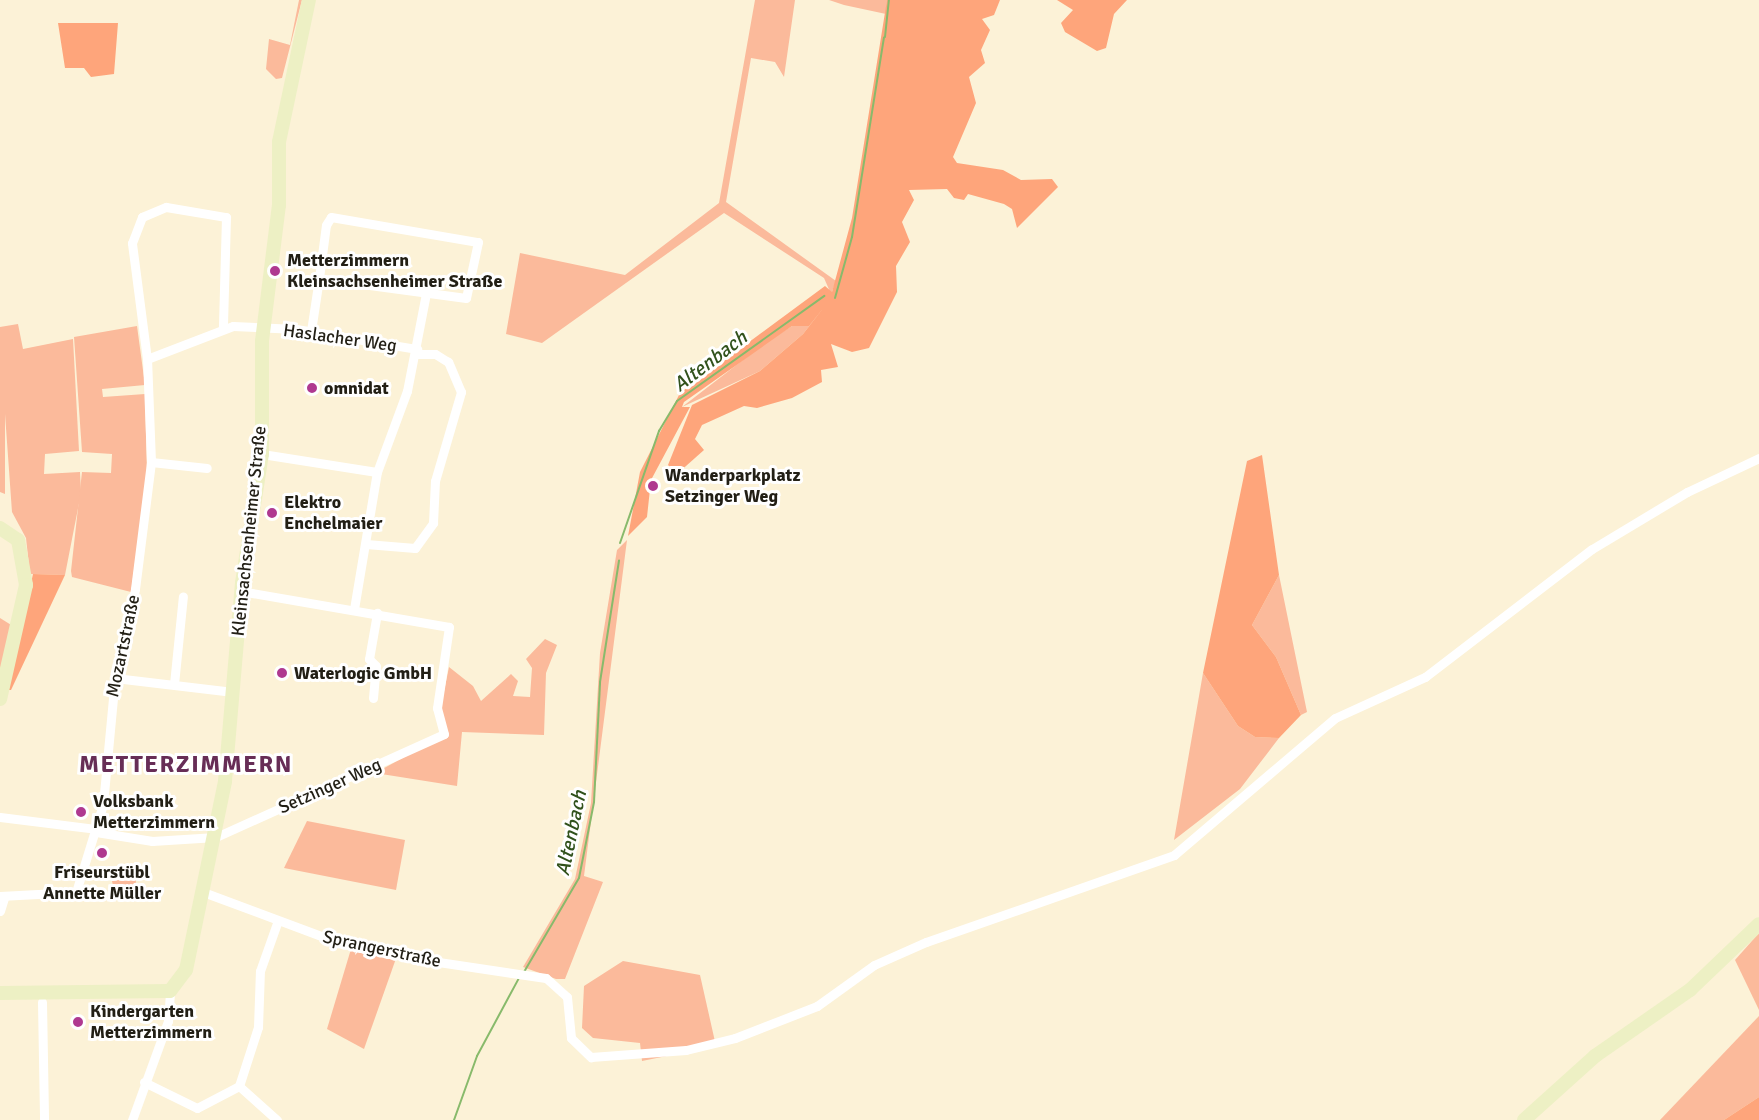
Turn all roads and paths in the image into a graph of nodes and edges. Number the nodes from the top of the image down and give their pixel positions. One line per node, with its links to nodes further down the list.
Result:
1 (309, 0): 5 (main road, Kleinsachsenheimer Straße)
2 (319, 278): 3 (street); 3 (street); 6 (street)
3 (426, 293): 7 (street)
4 (223, 327): 5 (street, Haslacher Weg); 8 (street); 8 (street, Mozartstraße)
5 (264, 329): 6 (street, Haslacher Weg); 9 (main road, Kleinsachsenheimer Straße)
6 (311, 331): 7 (street, Haslacher Weg)
7 (416, 351): 13 (street); 15 (street, Haslacher Weg)
8 (147, 359): 11 (street, Mozartstraße)
9 (262, 454): 13 (street); 16 (main road, Kleinsachsenheimer Straße)
10 (1759, 458): 31 (street, Sprangerstraße)
11 (151, 462): 12 (street); 20 (street, Mozartstraße)
12 (207, 468)
13 (377, 472): 15 (street)
14 (2, 529): 24 (main road)
15 (366, 544): 18 (street)
16 (241, 591): 18 (street); 22 (main road, Kleinsachsenheimer Straße)
17 (183, 596): 21 (street)
18 (354, 609): 19 (street)
19 (376, 613): 23 (street); 27 (street, Setzinger Weg)
20 (114, 678): 21 (street); 26 (street, Mozartstraße)
21 (174, 684): 22 (street)
22 (233, 692): 27 (main road, Kleinsachsenheimer Straße)
23 (373, 698)
24 (0, 699)
25 (0, 817): 26 (street)
26 (96, 831): 27 (street); 29 (street, Mozartstraße)
27 (216, 837): 28 (main road, Kleinsachsenheimer Straße)
28 (203, 892): 31 (street, Sprangerstraße); 33 (main road, Kleinsachsenheimer Straße)
29 (2, 897): 30 (street)
30 (0, 911)
31 (277, 923): 37 (street)
32 (1759, 924): 43 (main road)
33 (170, 991): 34 (main road); 36 (street)
34 (0, 993)
35 (42, 1002): 39 (street)
36 (144, 1082): 38 (street); 40 (street)
37 (239, 1086): 38 (street); 42 (street)
38 (197, 1108): 41 (street)
39 (44, 1120)
40 (132, 1120)
41 (195, 1120)
42 (277, 1120)
43 (1524, 1120)

